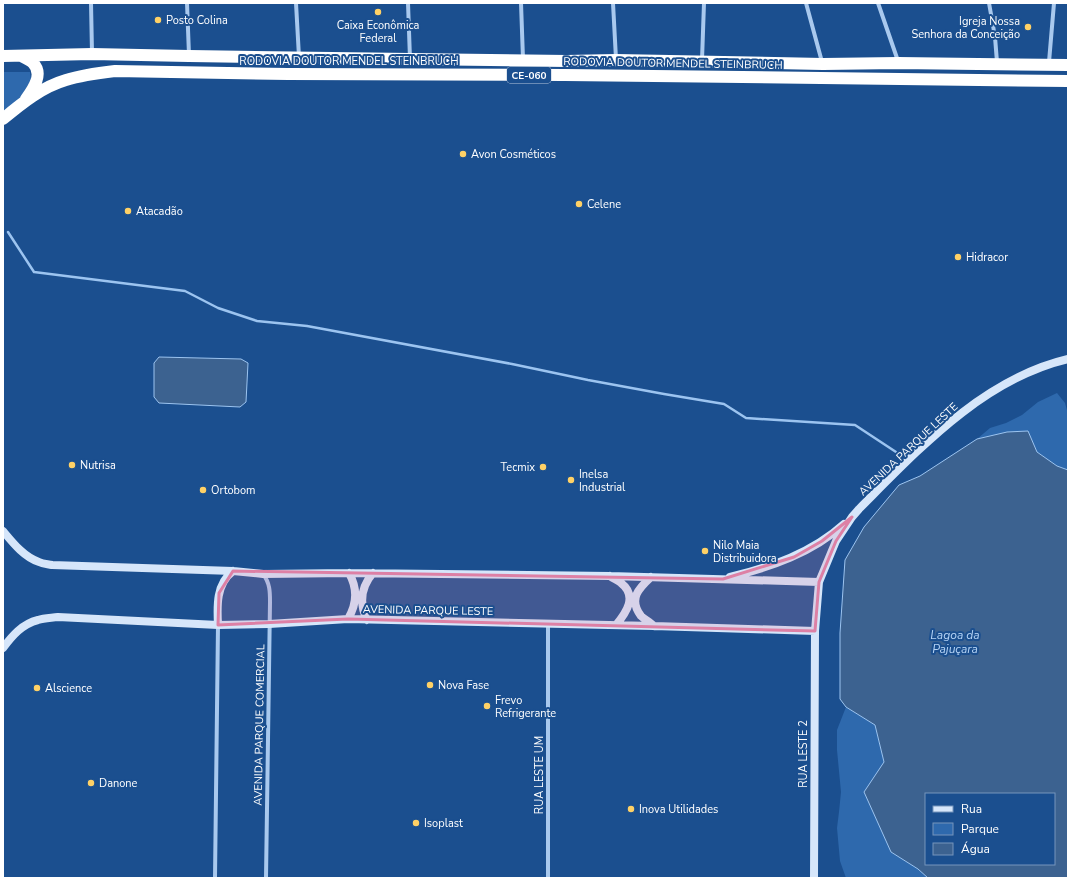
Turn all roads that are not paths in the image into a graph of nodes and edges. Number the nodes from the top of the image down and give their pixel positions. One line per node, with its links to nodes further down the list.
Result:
1 (90, 3): 12 (street)
2 (187, 3): 15 (street)
3 (296, 3): 16 (street)
4 (408, 3): 17 (street)
5 (522, 3): 18 (street)
6 (613, 3): 19 (street)
7 (704, 3): 20 (street)
8 (806, 3): 22 (street)
9 (878, 3): 21 (street)
10 (989, 3): 23 (street)
11 (1054, 3): 24 (street)
12 (92, 54): 14 (highway, RODOVIA DOUTOR MENDEL STEINBRUCH / CE-060); 15 (highway, RODOVIA DOUTOR MENDEL STEINBRUCH / CE-060)
13 (3, 56): 14 (highway, RODOVIA DOUTOR MENDEL STEINBRUCH / CE-060)
14 (21, 56): 27 (highway)
15 (190, 56): 16 (highway, RODOVIA DOUTOR MENDEL STEINBRUCH / CE-060)
16 (300, 57): 17 (highway, RODOVIA DOUTOR MENDEL STEINBRUCH / CE-060)
17 (410, 59): 18 (highway, RODOVIA DOUTOR MENDEL STEINBRUCH / CE-060)
18 (523, 60): 19 (highway, RODOVIA DOUTOR MENDEL STEINBRUCH / CE-060)
19 (616, 60): 20 (highway, RODOVIA DOUTOR MENDEL STEINBRUCH / CE-060)
20 (702, 62): 22 (highway, RODOVIA DOUTOR MENDEL STEINBRUCH / CE-060)
21 (898, 63): 22 (highway, RODOVIA DOUTOR MENDEL STEINBRUCH / CE-060); 23 (highway, RODOVIA DOUTOR MENDEL STEINBRUCH / CE-060)
22 (823, 64)
23 (997, 64): 24 (highway, RODOVIA DOUTOR MENDEL STEINBRUCH / CE-060)
24 (1049, 64): 25 (highway, RODOVIA DOUTOR MENDEL STEINBRUCH / CE-060)
25 (1068, 64)
26 (1068, 81): 27 (highway, RODOVIA DOUTOR MENDEL STEINBRUCH / CE-060)
27 (25, 101): 28 (highway, RODOVIA DOUTOR MENDEL STEINBRUCH / CE-060)
28 (3, 119)
29 (1068, 359): 30 (street, AVENIDA PARQUE LESTE)
30 (852, 517): 38 (street); 39 (street, AVENIDA PARQUE LESTE)
31 (3, 531): 32 (street)
32 (233, 571): 35 (street); 44 (street)
33 (349, 573): 34 (street); 35 (street); 40 (street)
34 (373, 573): 36 (street); 41 (street)
35 (263, 574): 42 (street, AVENIDA PARQUE COMERCIAL)
36 (610, 576): 37 (street); 45 (street)
37 (651, 577): 38 (street); 46 (street)
38 (723, 579): 39 (street)
39 (819, 582): 47 (street, AVENIDA PARQUE LESTE)
40 (348, 619): 41 (street, AVENIDA PARQUE LESTE); 42 (street, AVENIDA PARQUE LESTE)
41 (367, 620): 43 (street, AVENIDA PARQUE LESTE)
42 (269, 624): 44 (street, AVENIDA PARQUE LESTE); 50 (street, AVENIDA PARQUE COMERCIAL)
43 (548, 624): 45 (street, AVENIDA PARQUE LESTE); 51 (street, RUA LESTE UM)
44 (218, 625): 48 (street, AVENIDA PARQUE LESTE); 49 (street)
45 (616, 625): 46 (street, AVENIDA PARQUE LESTE)
46 (654, 626): 47 (street, AVENIDA PARQUE LESTE)
47 (815, 631): 52 (street, RUA LESTE 2)
48 (3, 648)
49 (215, 878)
50 (266, 878)
51 (548, 878)
52 (814, 878)

